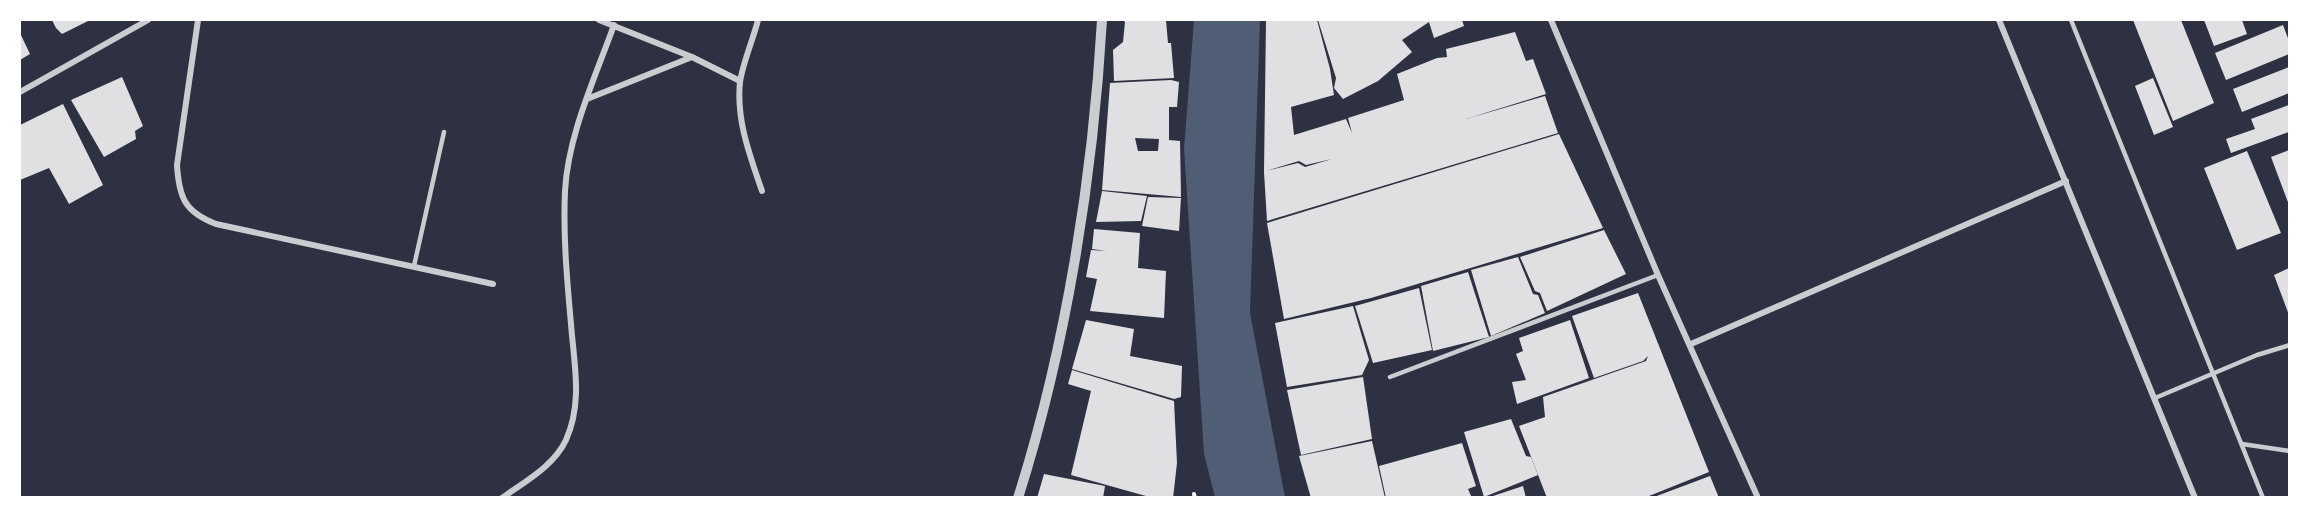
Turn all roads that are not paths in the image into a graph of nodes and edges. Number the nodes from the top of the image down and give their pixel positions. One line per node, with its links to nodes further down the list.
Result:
1 (148, 20): 12 (street)
2 (198, 20): 17 (street)
3 (599, 20): 9 (street)
4 (758, 20): 11 (street)
5 (1102, 20): 28 (street)
6 (1551, 20): 18 (street)
7 (1999, 20): 15 (street)
8 (2071, 20): 22 (lane)
9 (614, 25): 10 (street); 13 (street)
10 (692, 57): 11 (street); 13 (street)
11 (740, 81): 16 (street)
12 (20, 92)
13 (587, 99): 27 (street)
14 (444, 132): 17 (lane)
15 (2066, 182): 20 (street); 24 (street)
16 (762, 191)
17 (414, 266): 19 (street)
18 (1658, 275): 20 (street); 23 (lane)
19 (493, 284)
20 (1691, 344): 29 (street)
21 (2289, 345): 22 (lane)
22 (2214, 374): 24 (lane); 25 (lane)
23 (1390, 377)
24 (2155, 398): 30 (street)
25 (2241, 444): 26 (lane); 31 (lane)
26 (2289, 451)
27 (502, 498)
28 (1018, 498)
29 (1758, 498)
30 (2195, 498)
31 (2264, 498)

